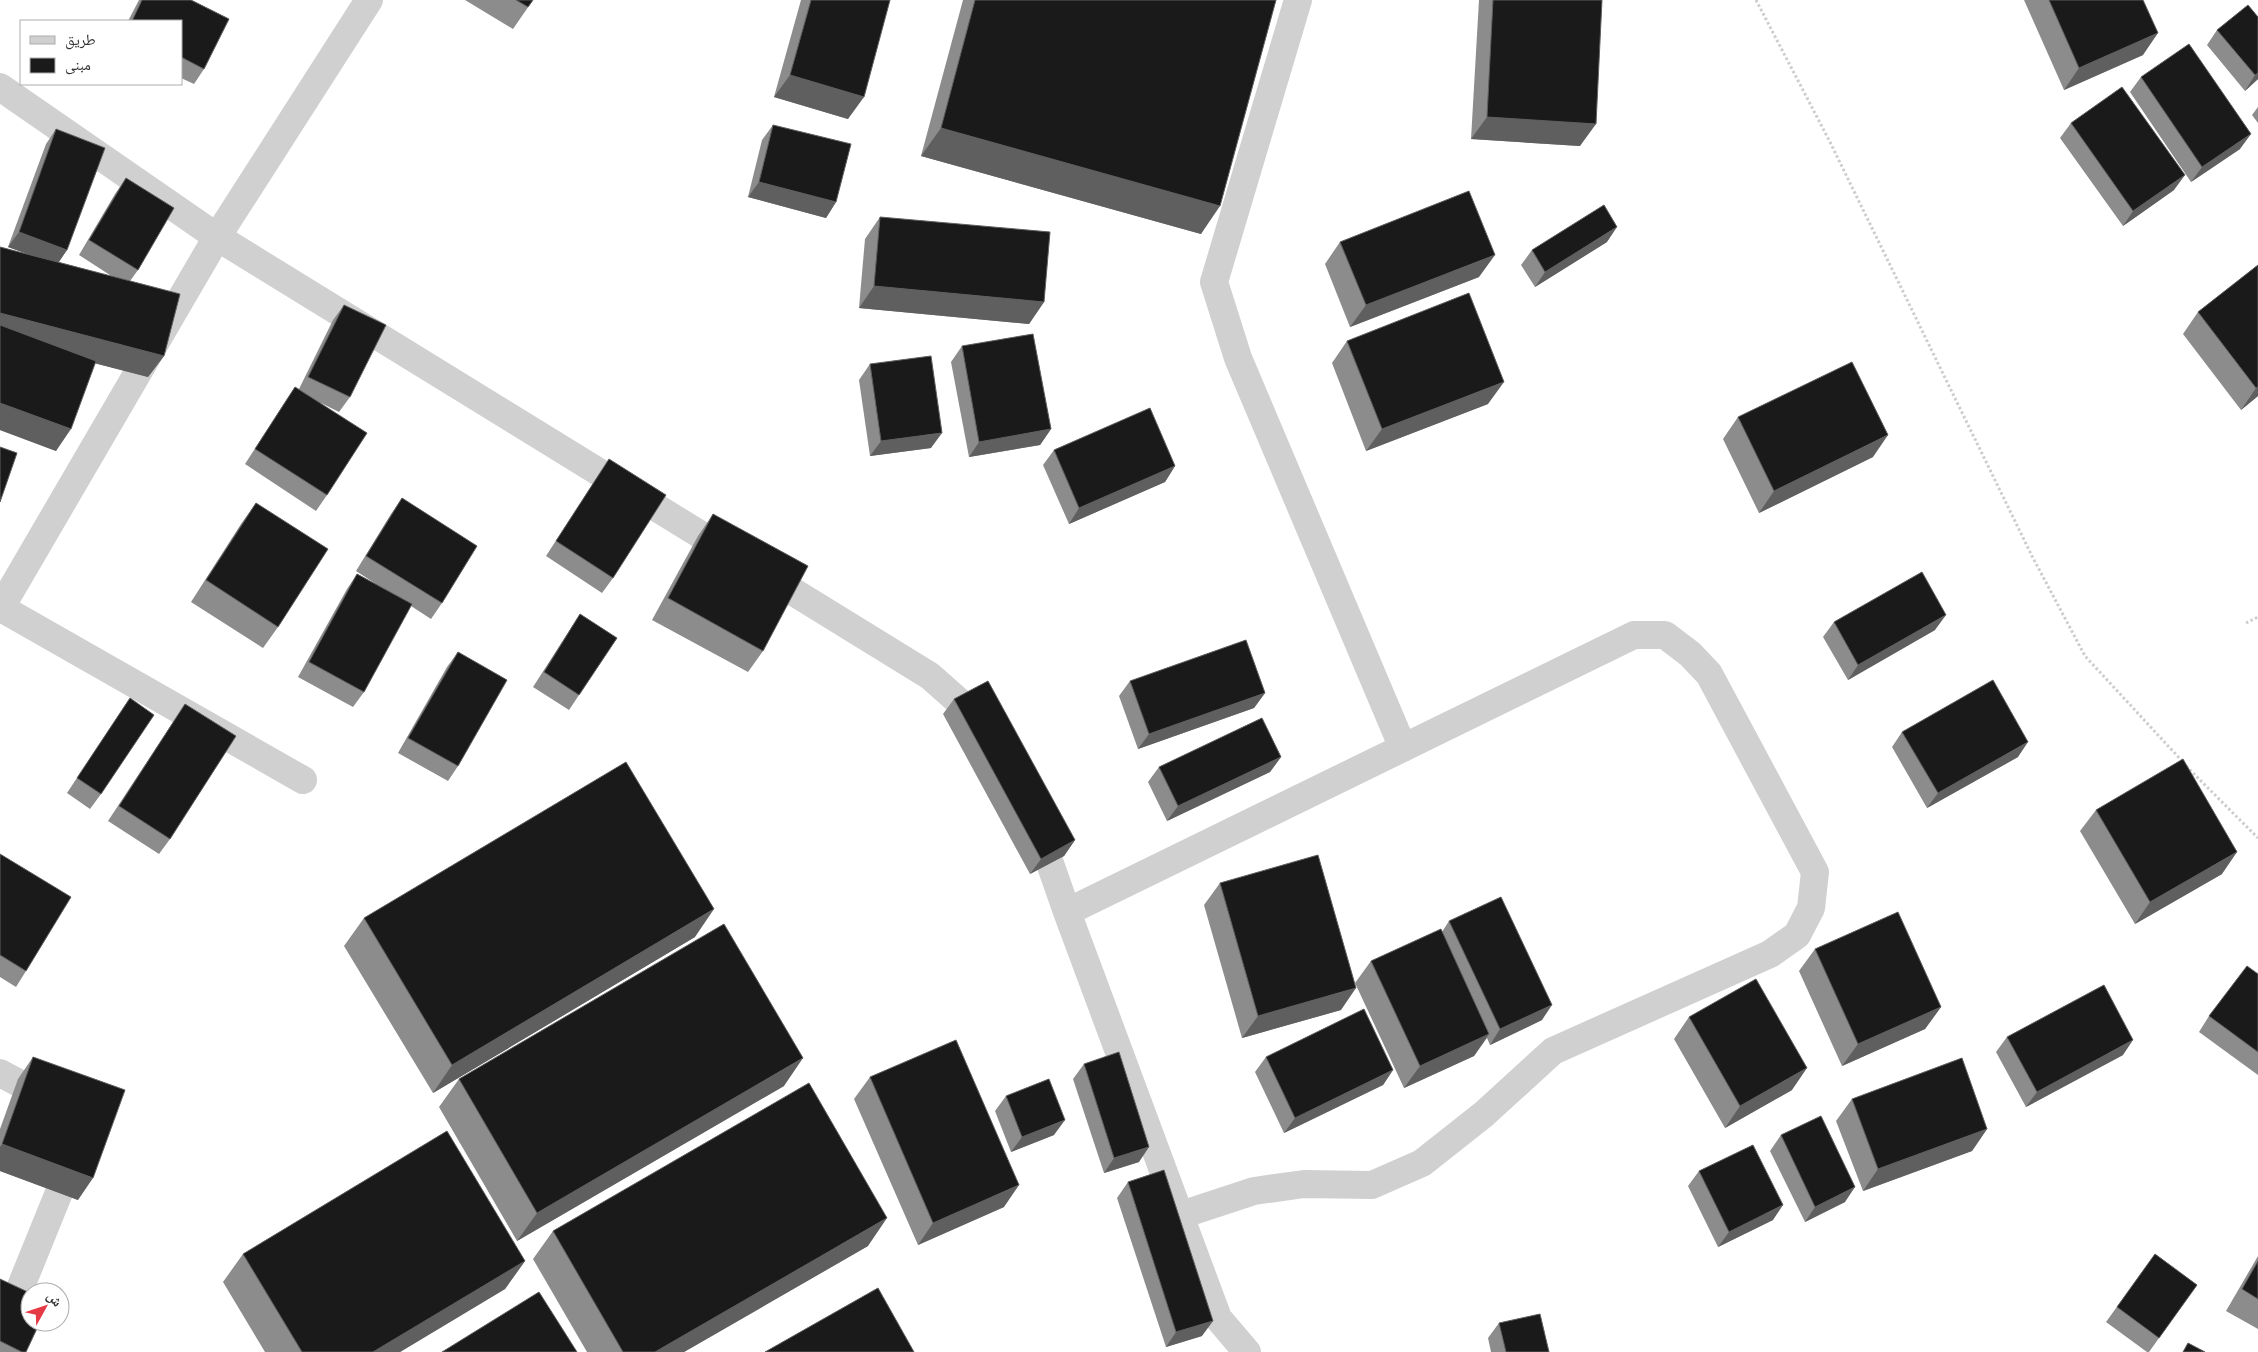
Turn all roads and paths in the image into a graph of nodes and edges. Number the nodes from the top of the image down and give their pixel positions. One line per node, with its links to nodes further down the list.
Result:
1 (369, 0): 5 (street)
2 (1298, 0): 10 (street)
3 (1756, 0): 13 (path)
4 (0, 87): 5 (street)
5 (217, 237): 6 (street); 9 (street)
6 (0, 608): 11 (street)
7 (2258, 617): 8 (path)
8 (2246, 623)
9 (999, 747)
10 (1403, 748): 14 (street); 18 (street)
11 (303, 780)
12 (1029, 803): 14 (street)
13 (2258, 838)
14 (1067, 912): 18 (street)
15 (0, 1073): 16 (street)
16 (72, 1111)
17 (81, 1137): 19 (street)
18 (1181, 1215): 20 (street)
19 (17, 1296)
20 (1247, 1352)

